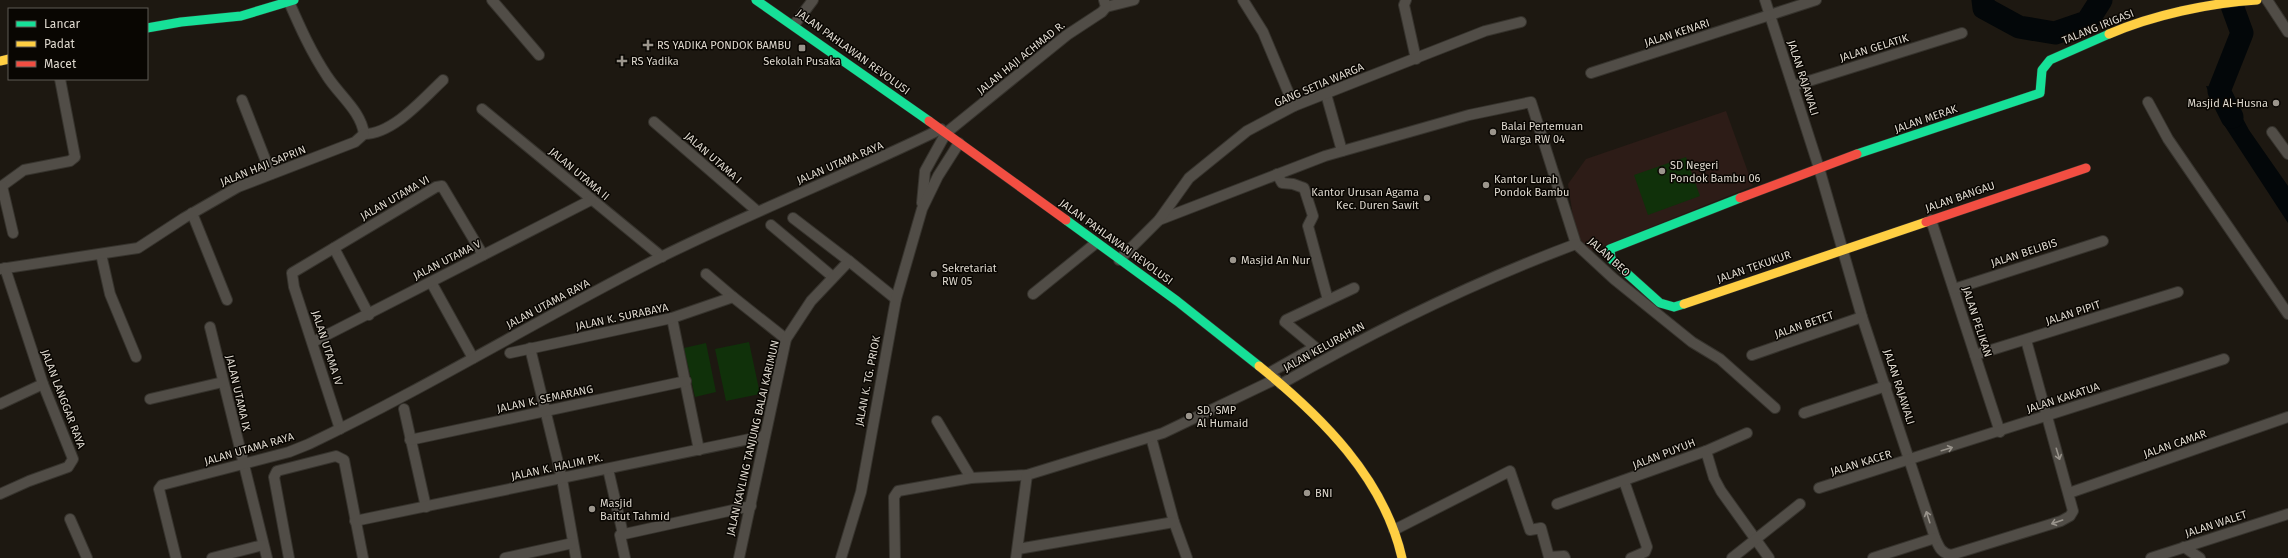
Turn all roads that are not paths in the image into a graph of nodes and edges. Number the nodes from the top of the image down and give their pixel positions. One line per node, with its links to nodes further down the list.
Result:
1 (492, 0): 19 (street)
2 (756, 0): 15 (street, JALAN PAHLAWAN REVOLUSI)
3 (813, 0): 15 (street)
4 (1134, 0): 12 (street)
5 (1243, 0): 29 (street)
6 (1406, 0): 20 (street)
7 (1765, 0): 13 (street, JALAN RAJAWALI)
8 (1816, 0): 13 (street, JALAN KENARI)
9 (2257, 0): 25 (street, TALANG IRIGASI)
10 (2267, 0): 17 (street)
11 (292, 1): 16 (street); 34 (street)
12 (1105, 3): 32 (street, JALAN HAJI ACHMAD R.)
13 (1770, 16): 21 (street, JALAN KENARI); 24 (street, JALAN RAJAWALI)
14 (1521, 22): 20 (street, GANG SETIA WARGA)
15 (794, 24): 32 (street, JALAN PAHLAWAN REVOLUSI)
16 (148, 28)
17 (2288, 32)
18 (1962, 33): 24 (street, JALAN GELATIK)
19 (539, 55)
20 (1416, 59): 26 (street, GANG SETIA WARGA)
21 (1592, 73)
22 (60, 80): 42 (street)
23 (443, 80): 34 (street)
24 (1793, 86): 38 (street, JALAN RAJAWALI)
25 (2040, 93): 38 (street, JALAN MERAK)
26 (1326, 94): 29 (street, GANG SETIA WARGA); 36 (street)
27 (242, 100): 40 (street)
28 (2148, 102): 77 (street)
29 (1294, 106): 48 (street, GANG SETIA WARGA)
30 (482, 109): 43 (street, JALAN UTAMA II)
31 (654, 122): 45 (street, JALAN UTAMA I)
32 (943, 131): 35 (street, JALAN PAHLAWAN REVOLUSI); 44 (street, JALAN K. TG. PRIOK); 45 (street, JALAN UTAMA RAYA)
33 (2272, 132): 37 (street)
34 (364, 134): 40 (street, JALAN HAJI SAPRIN)
35 (959, 143): 44 (street, JALAN K. TG. PRIOK); 53 (street, JALAN PAHLAWAN REVOLUSI)
36 (1342, 151): 41 (street, GANG SETIA WARGA); 54 (street, GANG SETIA WARGA)
37 (2288, 154)
38 (1819, 168): 56 (street, JALAN RAJAWALI); 75 (street, JALAN BEO)
39 (2086, 168): 49 (street, JALAN BANGAU)
40 (271, 174): 46 (street, JALAN HAJI SAPRIN)
41 (1277, 174): 48 (street, GANG SETIA WARGA); 74 (street)
42 (1, 186): 51 (street)
43 (591, 200): 58 (street, JALAN UTAMA V); 59 (street, JALAN UTAMA II)
44 (922, 209): 72 (street, JALAN K. TG. PRIOK)
45 (757, 211): 59 (street, JALAN UTAMA RAYA)
46 (192, 213): 57 (street, JALAN HAJI SAPRIN); 73 (street)
47 (793, 218): 61 (street)
48 (1159, 220): 60 (street, GANG SETIA WARGA)
49 (1931, 220): 56 (street, JALAN BANGAU); 68 (street, JALAN PELIKAN)
50 (771, 225): 65 (street)
51 (13, 233)
52 (2103, 241): 68 (street, JALAN BELIBIS)
53 (1096, 243): 60 (street, JALAN PAHLAWAN REVOLUSI); 70 (street)
54 (1576, 244): 81 (street, JALAN BEO); 99 (street, JALAN BEO)
55 (334, 248): 58 (street, JALAN UTAMA VI); 63 (street, JALAN UTAMA VI); 76 (street)
56 (1842, 250): 75 (street, JALAN TEKUKUR); 78 (street, JALAN RAJAWALI)
57 (101, 254): 62 (street, JALAN HAJI SAPRIN); 89 (street)
58 (483, 255): 66 (street, JALAN UTAMA V)
59 (662, 257): 90 (street, JALAN UTAMA RAYA)
60 (1119, 260): 92 (street, JALAN PAHLAWAN REVOLUSI)
61 (849, 261): 65 (street, JALAN KAVLING TANJUNG BALAI KARIMUN); 72 (street)
62 (2, 269): 95 (street, JALAN LANGGAR RAYA)
63 (292, 273): 84 (street, JALAN UTAMA IV)
64 (706, 274): 71 (street)
65 (833, 277): 82 (street, JALAN KAVLING TANJUNG BALAI KARIMUN)
66 (430, 282): 76 (street, JALAN UTAMA V); 90 (street)
67 (1354, 288): 74 (street)
68 (1954, 289): 88 (street, JALAN PELIKAN)
69 (2178, 292): 83 (street, JALAN PIPIT)
70 (1033, 294)
71 (735, 299): 79 (street, JALAN K. SURABAYA); 82 (street)
72 (896, 299): 152 (street, JALAN K. TG. PRIOK)
73 (227, 300)
74 (1328, 300): 92 (street)
75 (1674, 307)
76 (369, 314): 84 (street, JALAN UTAMA V)
77 (2288, 314)
78 (1862, 317): 87 (street, JALAN BETET); 96 (street, JALAN RAJAWALI)
79 (672, 318): 85 (street, JALAN K. SURABAYA); 93 (street)
80 (210, 327): 94 (street, JALAN UTAMA IX)
81 (1379, 330): 92 (street, JALAN KELURAHAN)
82 (786, 339): 109 (street, JALAN KAVLING TANJUNG BALAI KARIMUN)
83 (2026, 340): 88 (street, JALAN PIPIT); 103 (street, JALAN RAJAWALI)
84 (314, 342): 106 (street, JALAN UTAMA IV)
85 (530, 348): 86 (street, JALAN K. SURABAYA); 101 (street)
86 (510, 353)
87 (1752, 355)
88 (1975, 355): 107 (street, JALAN PELIKAN)
89 (136, 357)
90 (473, 358): 106 (street, JALAN UTAMA RAYA)
91 (2224, 359): 103 (street, JALAN KAKATUA)
92 (1275, 379): 110 (street); 132 (street, JALAN PAHLAWAN REVOLUSI)
93 (686, 381): 101 (street, JALAN K. SEMARANG); 112 (street)
94 (224, 382): 97 (street); 115 (street, JALAN UTAMA IX)
95 (43, 384): 98 (street); 123 (street, JALAN LANGGAR RAYA)
96 (1886, 386): 102 (street); 114 (street, JALAN RAJAWALI)
97 (150, 399)
98 (0, 404)
99 (1775, 408)
100 (404, 409): 111 (street)
101 (546, 411): 111 (street, JALAN K. SEMARANG); 119 (street)
102 (1804, 413)
103 (2046, 416): 107 (street, JALAN KAKATUA); 122 (street, JALAN RAJAWALI, one-way to 122)
104 (2288, 417): 122 (street, JALAN CAMAR)
105 (937, 421): 118 (street)
106 (340, 429): 115 (street, JALAN UTAMA RAYA)
107 (2000, 432): 114 (street, JALAN KAKATUA, one-way to 107)
108 (1747, 433): 113 (street)
109 (764, 436): 112 (street, JALAN K. HALIM PK.); 126 (street, JALAN KAVLING TANJUNG BALAI KARIMUN)
110 (1151, 437): 117 (street); 131 (street)
111 (410, 440): 127 (street)
112 (699, 450): 116 (street, JALAN K. HALIM PK.)
113 (1706, 451): 120 (street, JALAN PUYUH); 134 (street, JALAN PUYUH)
114 (1909, 460): 121 (street, JALAN KACER); 135 (street, JALAN RAJAWALI, one-way to 114)
115 (243, 465): 137 (street, JALAN UTAMA IX); 143 (street, JALAN UTAMA RAYA)
116 (608, 469): 119 (street, JALAN K. HALIM PK.); 133 (street)
117 (1027, 475): 118 (street); 139 (street)
118 (971, 478): 153 (street)
119 (562, 479): 127 (street, JALAN K. HALIM PK.); 136 (street)
120 (1624, 481): 124 (street, JALAN PUYUH); 140 (street)
121 (1819, 488)
122 (2069, 493): 135 (street, JALAN RAJAWALI, one-way to 135)
123 (0, 494)
124 (1557, 504)
125 (1800, 504): 134 (street)
126 (751, 506): 133 (street); 151 (street, JALAN KAVLING TANJUNG BALAI KARIMUN)
127 (426, 507): 130 (street, JALAN K. HALIM PK.)
128 (2288, 514): 138 (street, JALAN WALET)
129 (70, 519): 142 (street)
130 (355, 521): 146 (street); 147 (street)
131 (1174, 522): 139 (street); 154 (street)
132 (1394, 530): 141 (street); 155 (street, JALAN PAHLAWAN REVOLUSI)
133 (621, 535): 150 (street)
134 (1756, 538): 158 (street); 159 (street, JALAN PUYUH)
135 (1935, 538): 160 (street)
136 (573, 543): 148 (street); 149 (street)
137 (263, 545): 144 (street); 145 (street, JALAN UTAMA IX)
138 (2184, 547): 161 (street, JALAN WALET); 162 (street)
139 (1017, 554)
140 (1649, 554): 157 (street)
141 (1546, 557): 156 (street)
142 (87, 558)
143 (176, 558)
144 (212, 558)
145 (267, 558)
146 (289, 558)
147 (363, 558)
148 (505, 558)
149 (576, 558)
150 (625, 558)
151 (739, 558)
152 (841, 558)
153 (895, 558)
154 (1187, 558)
155 (1402, 558)
156 (1565, 558)
157 (1631, 558)
158 (1732, 558)
159 (1769, 558)
160 (1873, 558)
161 (2151, 558)
162 (2200, 558)

